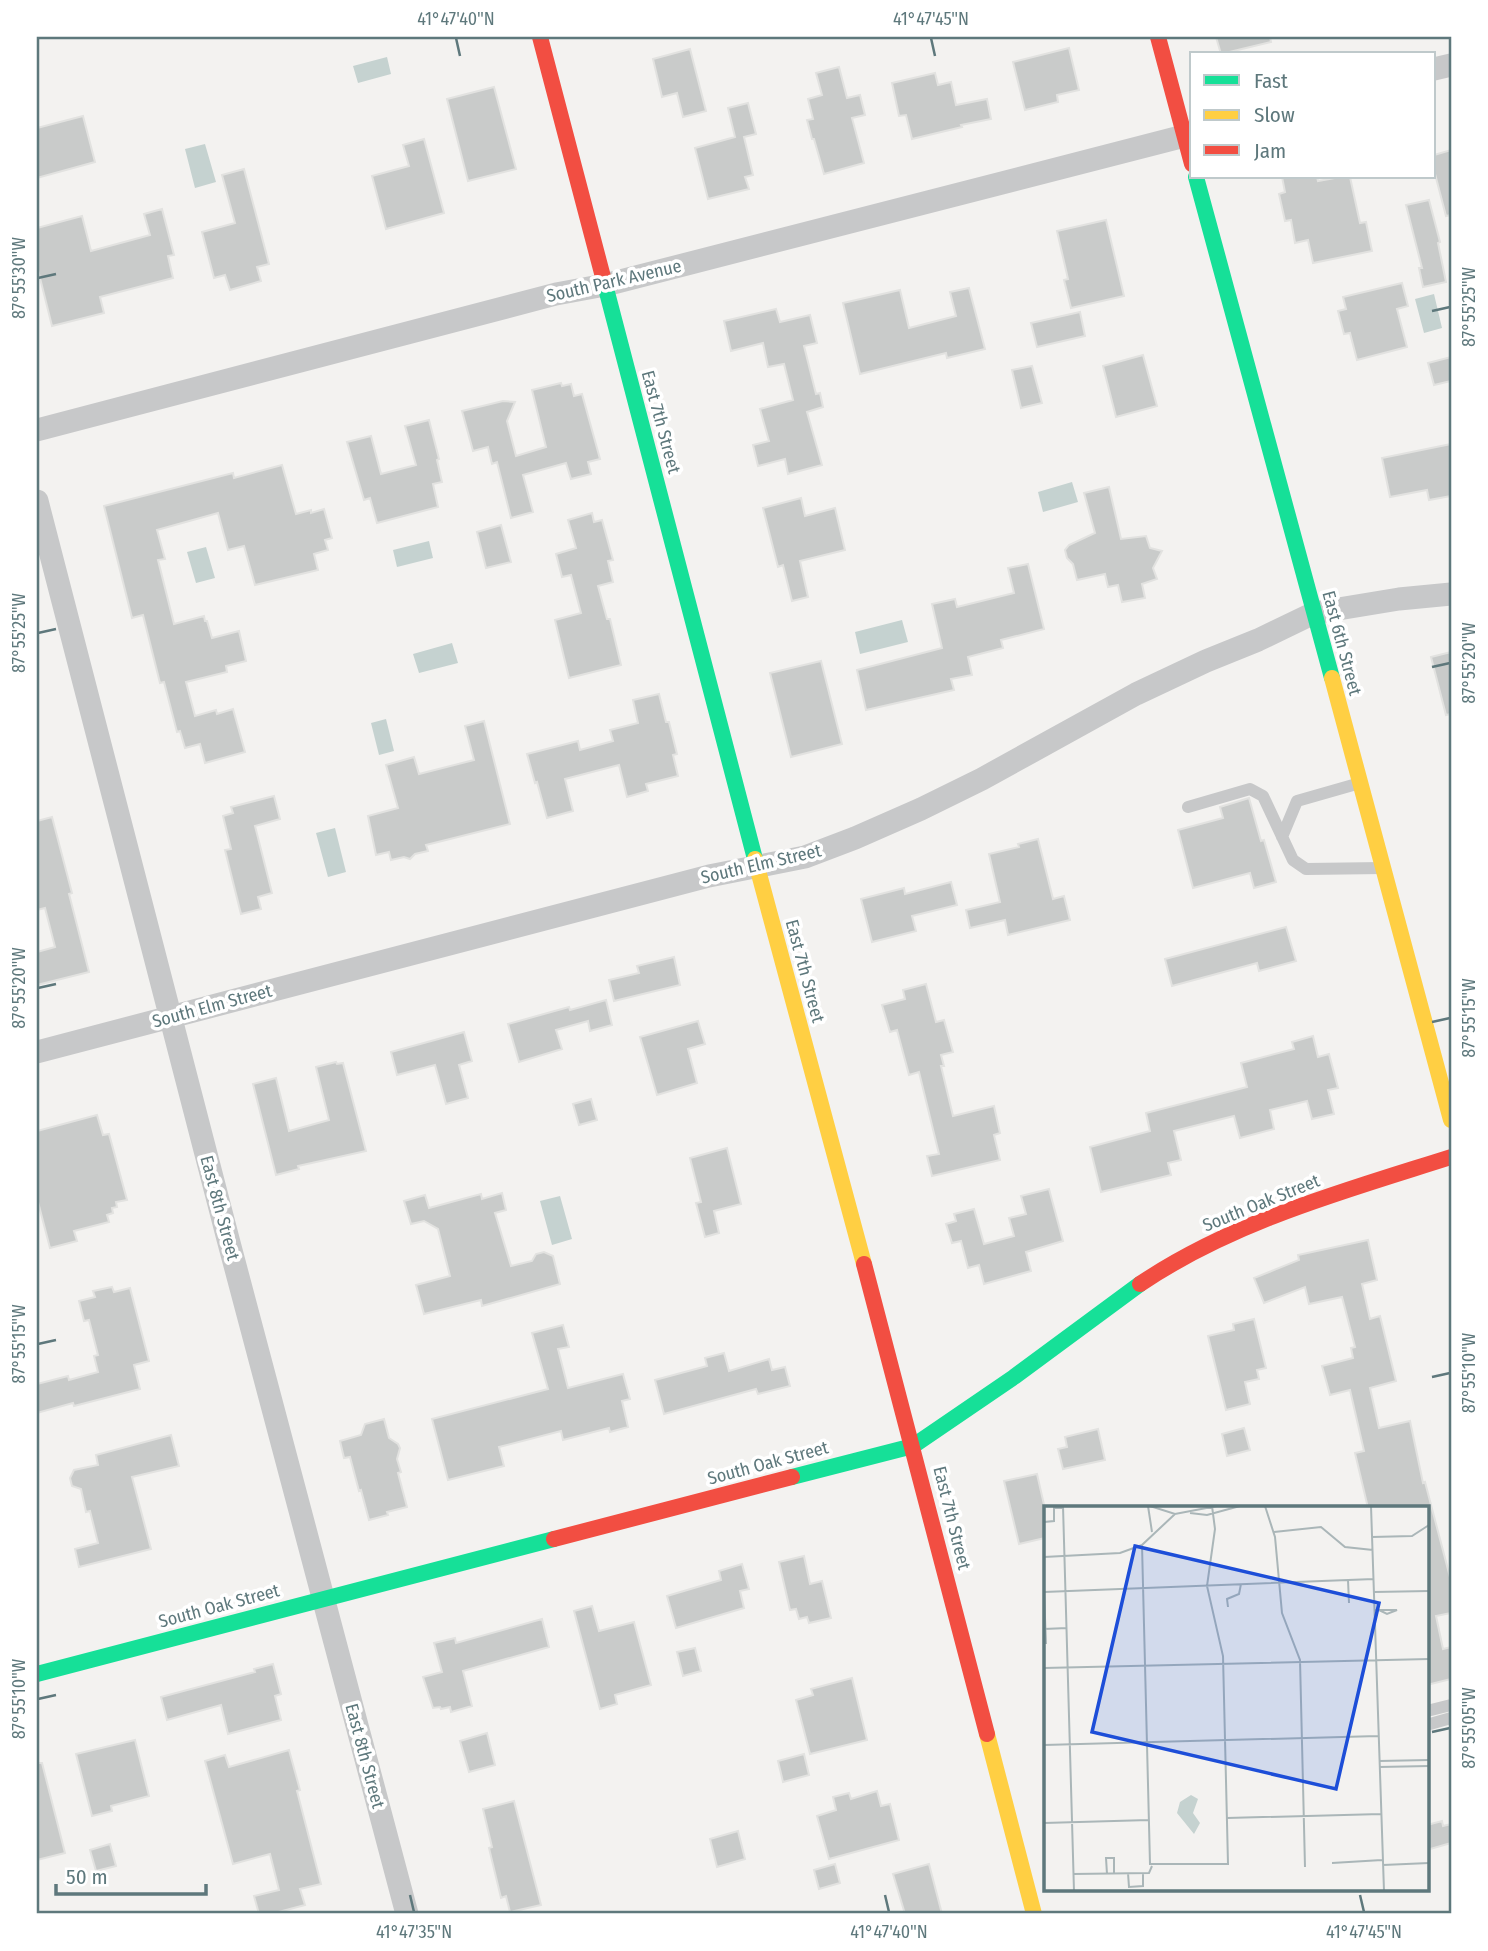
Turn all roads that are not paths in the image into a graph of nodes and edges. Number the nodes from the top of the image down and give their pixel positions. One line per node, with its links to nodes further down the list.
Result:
1 (540, 37): 5 (street, East 7th Street)
2 (1158, 37): 3 (street)
3 (1189, 135): 5 (street, South Park Avenue)
4 (1196, 178): 9 (street, East 6th Street)
5 (605, 285): 6 (street, South Park Avenue); 13 (street, East 7th Street)
6 (37, 430)
7 (37, 501): 15 (street, East 8th Street)
8 (1451, 594): 9 (street, South Elm Street)
9 (1314, 613): 10 (street, East 6th Street); 13 (street, South Elm Street)
10 (1360, 783): 12 (lane); 14 (street, East 6th Street)
11 (1188, 807): 12 (lane)
12 (1282, 837): 14 (lane)
13 (757, 866): 15 (street, South Elm Street); 19 (street, East 7th Street)
14 (1383, 868): 17 (street, East 6th Street)
15 (171, 1016): 16 (street, South Elm Street); 20 (street, East 8th Street)
16 (37, 1052)
17 (1451, 1120)
18 (1451, 1157): 19 (street, South Oak Street)
19 (913, 1446): 20 (street, South Oak Street); 27 (street, East 7th Street)
20 (323, 1599): 21 (street, South Oak Street); 26 (street, East 8th Street)
21 (37, 1674)
22 (1451, 1705): 23 (lane)
23 (1428, 1711)
24 (1451, 1718): 25 (lane)
25 (1430, 1724)
26 (407, 1914)
27 (1034, 1914)

